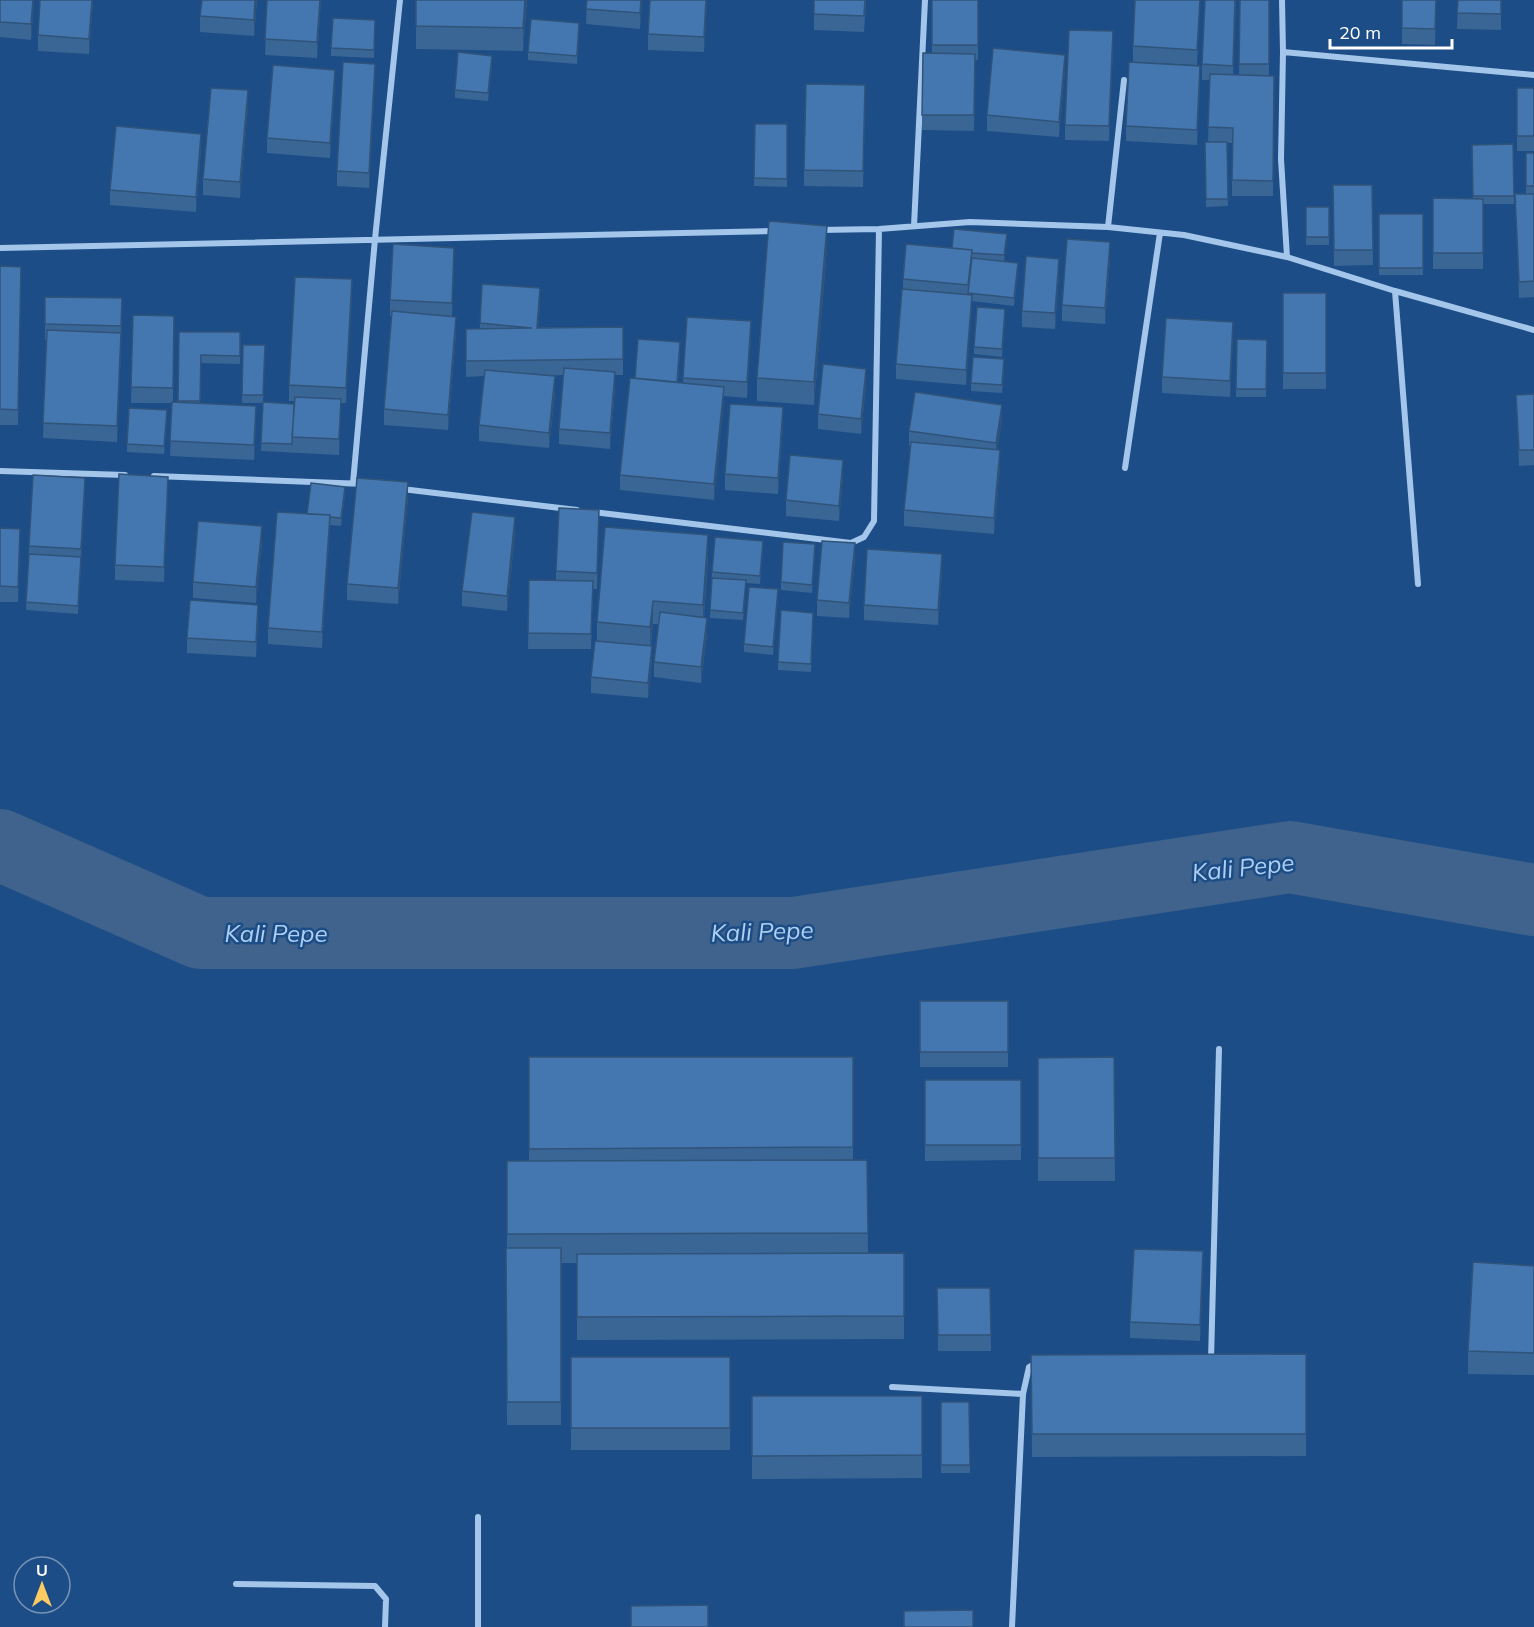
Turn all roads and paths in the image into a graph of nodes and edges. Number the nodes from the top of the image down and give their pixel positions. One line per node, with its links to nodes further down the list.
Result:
1 (400, 0): 13 (street)
2 (926, 0): 7 (street)
3 (1282, 0): 4 (street)
4 (1283, 52): 5 (street); 15 (street)
5 (1534, 75)
6 (1124, 80): 8 (street)
7 (914, 226): 8 (street); 9 (street)
8 (1108, 227): 12 (street)
9 (879, 229): 11 (street); 24 (street)
10 (785, 231): 13 (street)
11 (808, 231)
12 (1160, 232): 15 (street); 18 (street)
13 (375, 239): 14 (street); 22 (street)
14 (0, 248)
15 (1287, 257): 16 (street)
16 (1395, 291): 17 (street); 25 (street)
17 (1534, 330)
18 (1125, 468)
19 (0, 471): 20 (street)
20 (130, 476)
21 (141, 476): 22 (street)
22 (353, 483): 23 (street)
23 (377, 486)
24 (389, 487)
25 (1418, 584)
26 (1219, 1049): 29 (street)
27 (1046, 1360): 32 (street)
28 (1200, 1364): 29 (street)
29 (1210, 1365): 30 (street)
30 (1221, 1365)
31 (892, 1387): 32 (street)
32 (1023, 1394): 37 (street)
33 (478, 1517): 36 (street)
34 (236, 1584): 35 (street)
35 (385, 1627)
36 (478, 1627)
37 (1012, 1627)

